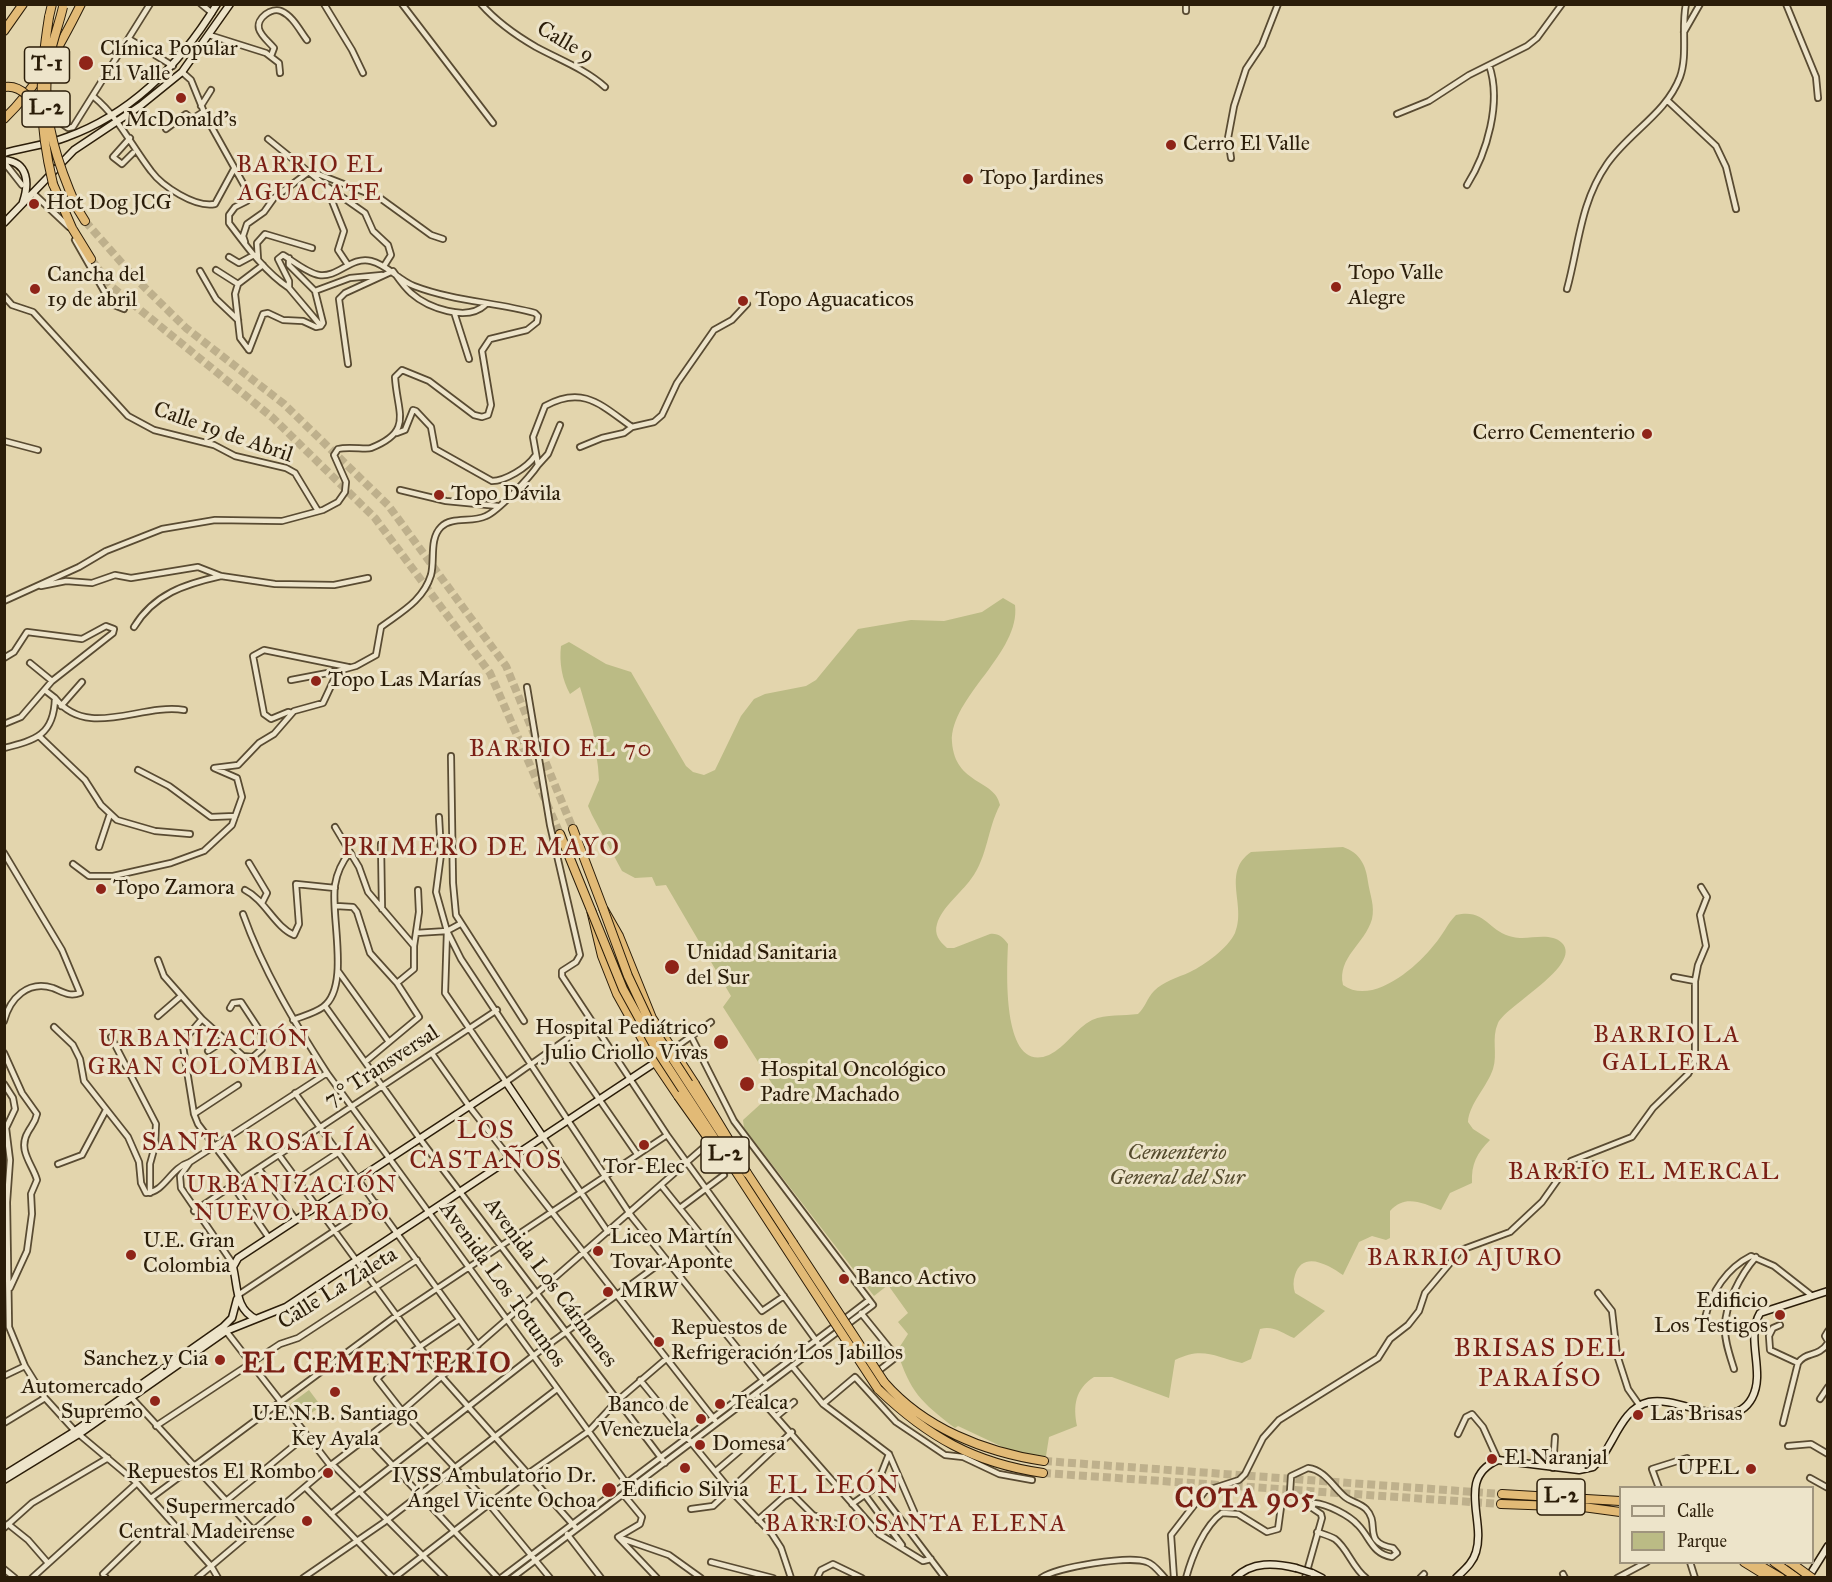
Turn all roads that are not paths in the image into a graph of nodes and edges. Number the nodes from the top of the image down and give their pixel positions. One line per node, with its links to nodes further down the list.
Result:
1 (22, 4): 20 (highway)
2 (52, 4): 46 (highway, L-2, bridge)
3 (81, 4): 43 (highway, T-1)
4 (150, 4): 23 (street)
5 (201, 4): 19 (street)
6 (217, 4): 19 (street)
7 (230, 4): 22 (street)
8 (324, 4): 30 (street)
9 (402, 4): 44 (street)
10 (481, 4): 32 (street, Calle 9)
11 (1186, 4): 18 (street)
12 (1278, 4): 51 (street)
13 (1562, 4): 26 (street)
14 (1686, 4): 21 (street)
15 (1700, 4): 21 (street)
16 (1786, 4): 35 (street)
17 (64, 6): 62 (highway, L-2, bridge)
18 (1186, 11)
19 (212, 12): 27 (street)
20 (4, 31)
21 (1684, 32): 36 (street)
22 (209, 35): 25 (street); 28 (street)
23 (129, 39): 27 (street); 34 (street)
24 (307, 40): 25 (street)
25 (271, 56): 29 (street)
26 (1489, 65): 40 (street); 56 (street)
27 (173, 66): 42 (street)
28 (182, 72): 37 (street); 42 (street)
29 (279, 73)
30 (363, 73)
31 (4, 87): 46 (highway, bridge)
32 (605, 87)
33 (211, 90): 37 (street)
34 (94, 97): 41 (street); 42 (street)
35 (1818, 98)
36 (1668, 101): 60 (street); 79 (street)
37 (202, 109): 39 (street); 53 (street)
38 (192, 110): 39 (street)
39 (186, 114): 45 (street)
40 (1397, 114)
41 (55, 118)
42 (115, 118): 47 (street); 49 (street); 58 (street)
43 (4, 119)
44 (493, 123)
45 (166, 129)
46 (41, 132): 69 (highway, L-2, bridge)
47 (129, 138): 50 (street); 53 (street)
48 (268, 139): 54 (street)
49 (4, 153)
50 (133, 153)
51 (1231, 158)
52 (4, 161): 55 (street); 59 (street)
53 (234, 169): 64 (street)
54 (310, 171): 57 (street); 63 (street); 64 (street)
55 (22, 185)
56 (1467, 185)
57 (326, 186): 70 (street); 72 (street)
58 (33, 193): 59 (street); 84 (street)
59 (22, 205): 61 (street)
60 (1736, 209)
61 (6, 218)
62 (85, 221)
63 (443, 239)
64 (245, 245): 67 (street)
65 (312, 248): 67 (street)
66 (229, 257): 67 (street)
67 (256, 257): 71 (street)
68 (289, 258): 70 (street); 78 (street); 80 (street)
69 (91, 259)
70 (348, 265): 72 (street)
71 (263, 266): 77 (street); 78 (street)
72 (384, 266): 75 (street)
73 (216, 270): 77 (street)
74 (200, 271): 86 (street)
75 (393, 271): 76 (street); 83 (street); 85 (street)
76 (385, 274): 80 (street); 89 (street)
77 (238, 284): 86 (street)
78 (289, 288): 87 (street)
79 (1567, 289)
80 (315, 291): 87 (street)
81 (4, 296): 100 (street, Calle 19 de Abril)
82 (747, 304): 91 (street)
83 (485, 305): 85 (street); 92 (street)
84 (124, 309)
85 (454, 312): 88 (street)
86 (238, 320): 87 (street)
87 (321, 326)
88 (469, 359)
89 (348, 364)
90 (560, 425): 97 (street)
91 (632, 427): 94 (street); 96 (street)
92 (397, 433): 96 (street); 100 (street)
93 (4, 441): 95 (street)
94 (580, 447)
95 (38, 450)
96 (535, 456): 97 (street)
97 (538, 465): 99 (street)
98 (400, 490): 99 (street)
99 (498, 506): 108 (street)
100 (318, 512): 103 (street)
101 (221, 576): 102 (street); 103 (street); 105 (street)
102 (368, 578)
103 (27, 589): 104 (street)
104 (4, 601)
105 (134, 627)
106 (4, 658): 111 (street)
107 (30, 663): 111 (street)
108 (348, 667): 109 (street); 118 (street)
109 (338, 670): 110 (street); 118 (street)
110 (291, 680)
111 (52, 681): 114 (street)
112 (82, 682): 116 (street)
113 (527, 687): 165 (street)
114 (46, 691): 115 (street); 119 (street)
115 (55, 698): 116 (street); 120 (street)
116 (61, 706): 117 (street)
117 (184, 710)
118 (292, 713): 125 (street)
119 (4, 724)
120 (39, 736): 121 (street); 124 (street)
121 (4, 748)
122 (451, 756): 147 (street)
123 (138, 770): 125 (street)
124 (110, 814): 129 (street); 132 (street)
125 (235, 816): 135 (street)
126 (439, 817): 148 (street)
127 (335, 826): 133 (street)
128 (573, 829): 143 (highway, L-2)
129 (190, 834)
130 (561, 834): 145 (highway, L-2)
131 (381, 844): 144 (street)
132 (99, 847)
133 (350, 852): 137 (street); 144 (street)
134 (4, 853): 161 (street)
135 (73, 864)
136 (249, 864): 141 (street)
137 (334, 888): 141 (street); 142 (street)
138 (1701, 888): 154 (street)
139 (244, 890): 141 (street)
140 (418, 890): 149 (street)
141 (262, 903)
142 (336, 906): 152 (street); 155 (street)
143 (603, 908): 175 (highway, bridge); 211 (highway, L-2, bridge)
144 (382, 909): 150 (street)
145 (591, 910): 179 (highway, bridge); 207 (highway, L-2, bridge)
146 (243, 914): 163 (street, Avenida Los Totumos)
147 (460, 924): 148 (street); 164 (street)
148 (447, 931): 149 (street); 159 (street); 168 (street)
149 (416, 933): 150 (street)
150 (414, 946): 155 (street)
151 (158, 960): 156 (street)
152 (337, 970): 157 (street); 172 (street)
153 (1674, 977): 154 (street)
154 (1695, 981): 215 (street)
155 (397, 983): 172 (street)
156 (181, 996): 160 (street); 162 (street)
157 (325, 1006): 163 (street); 178 (street, Avenida Los Cármenes)
158 (230, 1008): 171 (street)
159 (497, 1010): 168 (street, 7.° Transversal); 180 (street)
160 (158, 1016)
161 (5, 1018)
162 (202, 1019): 171 (street); 192 (street)
163 (293, 1020): 181 (street, Avenida Los Totumos)
164 (524, 1021)
165 (592, 1021): 173 (street); 182 (street)
166 (711, 1022): 169 (street)
167 (54, 1027): 191 (street)
168 (470, 1029): 177 (street, 7.° Transversal); 183 (street)
169 (691, 1036): 175 (street); 194 (street)
170 (111, 1037): 223 (street)
171 (225, 1040): 174 (street)
172 (389, 1042): 178 (street)
173 (561, 1044): 180 (street); 188 (street)
174 (208, 1051)
175 (671, 1051): 179 (street); 211 (highway, bridge)
176 (4, 1053): 247 (street)
177 (433, 1055): 186 (street, 7.° Transversal); 190 (street)
178 (365, 1062): 186 (street, Avenida Los Cármenes)
179 (655, 1062): 182 (street); 207 (highway, bridge)
180 (532, 1064): 183 (street); 193 (street)
181 (327, 1073): 187 (street); 189 (street, Avenida Los Totumos)
182 (630, 1078): 188 (street); 196 (street)
183 (506, 1082): 190 (street); 197 (street)
184 (4, 1084): 236 (street)
185 (238, 1085): 192 (street)
186 (384, 1087): 189 (street, 7.° Transversal); 198 (street, Avenida Los Cármenes)
187 (295, 1093): 195 (street); 199 (street)
188 (599, 1099): 193 (street); 201 (street)
189 (351, 1106): 195 (street, 7.° Transversal); 203 (street, Avenida Los Totumos)
190 (469, 1106): 198 (street); 204 (street)
191 (106, 1110): 208 (street); 223 (street)
192 (194, 1114): 199 (street)
193 (569, 1119): 197 (street); 212 (street)
194 (734, 1121): 205 (street); 255 (street)
195 (320, 1128): 200 (street); 202 (street, 7.° Transversal)
196 (667, 1135): 201 (street); 205 (street)
197 (543, 1137): 204 (street); 222 (street)
198 (420, 1139): 203 (street); 221 (street, Avenida Los Cármenes)
199 (216, 1145): 206 (street); 217 (street)
200 (339, 1152): 214 (street); 216 (street)
201 (636, 1154): 212 (street)
202 (279, 1155): 210 (street, 7.° Transversal); 214 (street)
203 (388, 1159): 216 (street); 230 (street, Avenida Los Totumos)
204 (511, 1160): 221 (street); 228 (street)
205 (687, 1161): 218 (street); 220 (street)
206 (190, 1162): 223 (street); 227 (street)
207 (729, 1162): 332 (highway, L-2, bridge)
208 (58, 1164)
209 (1600, 1164): 215 (street)
210 (260, 1168): 217 (street, 7.° Transversal); 231 (street)
211 (747, 1173): 323 (highway, L-2, bridge)
212 (607, 1175): 222 (street); 229 (street)
213 (724, 1175): 220 (street)
214 (298, 1179): 225 (street)
215 (1557, 1179): 411 (street)
216 (358, 1180): 224 (street); 225 (street)
217 (241, 1181): 219 (street, 7.° Transversal)
218 (661, 1185): 226 (street); 229 (street)
219 (233, 1186): 227 (street, 7.° Transversal); 235 (street)
220 (706, 1188): 226 (street); 254 (street)
221 (462, 1192): 230 (street); 237 (street, Avenida Los Cármenes)
222 (580, 1192): 228 (street); 233 (street)
223 (150, 1193)
224 (376, 1203): 232 (street); 234 (street)
225 (318, 1206): 231 (street); 232 (street)
226 (680, 1208): 254 (street)
227 (194, 1211): 243 (street)
228 (551, 1212): 237 (street); 238 (street)
229 (630, 1213): 233 (street); 240 (street)
230 (429, 1214): 234 (street); 244 (street, Avenida Los Totumos)
231 (296, 1220): 235 (street)
232 (336, 1231): 241 (street); 252 (street)
233 (608, 1233): 238 (street)
234 (398, 1234): 241 (street); 242 (street)
235 (269, 1238): 243 (street)
236 (6, 1239): 247 (street)
237 (501, 1245): 244 (street); 249 (street, Avenida Los Cármenes)
238 (583, 1253): 249 (street); 251 (street)
239 (1756, 1257): 253 (street); 258 (street); 278 (street)
240 (666, 1259): 251 (street); 282 (street)
241 (357, 1260): 245 (street); 259 (street)
242 (417, 1260): 245 (street, Calle La Zaleta); 246 (street)
243 (233, 1264): 252 (street)
244 (468, 1268): 246 (street); 261 (street, Avenida Los Totumos)
245 (376, 1286): 257 (street); 274 (street, Calle La Zaleta)
246 (437, 1289): 257 (street); 260 (street)
247 (9, 1290): 263 (street)
248 (1827, 1291): 253 (street)
249 (537, 1292): 261 (street); 266 (street, Avenida Los Cármenes)
250 (1598, 1293): 295 (street)
251 (617, 1294): 266 (street); 273 (street)
252 (238, 1295): 259 (street); 288 (street)
253 (1811, 1295): 295 (street)
254 (784, 1296): 267 (street)
255 (871, 1302): 256 (street); 267 (street)
256 (861, 1313): 270 (street); 283 (street)
257 (396, 1316): 271 (street); 291 (street)
258 (1705, 1318)
259 (256, 1319): 264 (street)
260 (459, 1320): 269 (street); 271 (street)
261 (507, 1320): 269 (street); 272 (street, Avenida Los Totumos)
262 (1780, 1325): 275 (street)
263 (7, 1327): 276 (street)
264 (226, 1331): 274 (street); 288 (street)
265 (1827, 1331): 268 (street)
266 (565, 1332): 272 (street); 292 (street, Avenida Los Cármenes)
267 (816, 1340): 270 (street); 282 (street)
268 (1827, 1342): 275 (street)
269 (478, 1345): 280 (street)
270 (820, 1346): 277 (street)
271 (419, 1347): 280 (street); 297 (street)
272 (533, 1356): 286 (street, Avenida Los Totumos); 296 (street)
273 (666, 1359): 281 (street); 299 (street)
274 (251, 1363): 291 (street); 303 (street, Calle La Zaleta)
275 (1798, 1363): 302 (street)
276 (25, 1366): 279 (street); 289 (street)
277 (792, 1366): 284 (street); 294 (street)
278 (1734, 1369)
279 (4, 1376)
280 (441, 1376): 296 (street); 297 (street)
281 (640, 1380): 292 (street); 310 (street)
282 (763, 1380): 284 (street); 299 (street)
283 (861, 1384): 294 (street); 336 (street)
284 (767, 1385): 287 (street)
285 (1827, 1387): 290 (street)
286 (557, 1389): 304 (street, Avenida Los Totumos); 309 (street)
287 (756, 1394): 298 (street); 301 (street)
288 (130, 1396): 303 (street); 306 (street)
289 (45, 1398): 300 (street); 306 (street)
290 (1820, 1399)
291 (280, 1401): 308 (street); 326 (street)
292 (617, 1401): 304 (street); 319 (street, Avenida Los Cármenes)
293 (794, 1402): 298 (street)
294 (823, 1404): 317 (street)
295 (1640, 1406): 329 (street)
296 (469, 1407): 309 (street); 313 (street)
297 (402, 1411): 312 (street); 313 (street)
298 (777, 1416): 305 (street)
299 (712, 1417): 301 (street); 310 (street)
300 (4, 1423)
301 (717, 1423): 314 (street)
302 (1783, 1423)
303 (156, 1426): 326 (street)
304 (589, 1431): 331 (street); 338 (street, Avenida Los Totumos)
305 (792, 1432): 344 (street); 354 (street)
306 (77, 1433): 320 (street); 333 (street); 335 (street)
307 (1458, 1434): 322 (street)
308 (307, 1435): 325 (street); 351 (street)
309 (496, 1436): 328 (street); 331 (street)
310 (687, 1437): 314 (street); 319 (street)
311 (1555, 1437): 329 (street)
312 (367, 1438): 325 (street); 327 (street)
313 (428, 1438): 327 (street); 328 (street)
314 (691, 1443): 324 (street); 330 (street)
315 (1788, 1446): 318 (street)
316 (743, 1448): 330 (street)
317 (889, 1454): 341 (street); 360 (street)
318 (1827, 1454)
319 (660, 1457): 324 (street, Avenida Los Cármenes); 338 (street)
320 (108, 1458): 337 (street); 364 (street)
321 (1687, 1458): 339 (street)
322 (1498, 1460): 329 (street); 417 (street)
323 (1044, 1461)
324 (664, 1464): 342 (street)
325 (331, 1465): 340 (street); 345 (street)
326 (194, 1466): 350 (street); 351 (street)
327 (392, 1467): 345 (street); 348 (street)
328 (455, 1467): 348 (street); 353 (street)
329 (1553, 1468)
330 (716, 1471): 344 (street)
331 (529, 1473): 353 (street); 363 (street)
332 (1043, 1473)
333 (4, 1475)
334 (1810, 1478): 343 (street)
335 (4, 1480)
336 (1032, 1480)
337 (136, 1483): 350 (street); 380 (street)
338 (626, 1483): 342 (street, Avenida Los Totumos); 363 (street)
339 (1658, 1486)
340 (305, 1487): 359 (street); 366 (street)
341 (876, 1487): 349 (street); 378 (street)
342 (630, 1488): 346 (street)
343 (1827, 1488)
344 (732, 1491): 356 (street); 362 (street)
345 (360, 1492): 359 (street); 361 (street)
346 (623, 1494): 365 (street); 370 (street)
347 (1502, 1494): 352 (highway, L-2)
348 (420, 1495): 361 (street); 367 (street)
349 (865, 1495): 354 (street); 373 (street)
350 (151, 1498): 386 (street)
351 (226, 1501): 366 (street)
352 (1619, 1501)
353 (489, 1504): 367 (street); 375 (street)
354 (852, 1504): 357 (street)
355 (1501, 1504): 358 (highway, L-2)
356 (691, 1509)
357 (859, 1512): 362 (street); 373 (street)
358 (1619, 1512)
359 (331, 1514): 372 (street)
360 (916, 1516)
361 (387, 1520): 372 (street); 376 (street)
362 (758, 1520): 405 (street)
363 (572, 1523): 365 (street); 375 (street)
364 (6, 1526): 380 (street)
365 (576, 1528): 369 (street)
366 (253, 1530): 386 (street)
367 (454, 1531): 376 (street); 398 (street)
368 (1317, 1532): 412 (street); 414 (street); 416 (street)
369 (567, 1534): 377 (street); 401 (street)
370 (618, 1537): 402 (street); 403 (street)
371 (137, 1541): 392 (street)
372 (358, 1541): 395 (street); 396 (street)
373 (902, 1545): 378 (street)
374 (1827, 1546): 422 (street)
375 (531, 1554): 377 (street); 398 (street)
376 (424, 1555): 396 (street); 397 (street)
377 (536, 1559): 399 (street); 400 (street)
378 (931, 1559): 408 (street)
379 (711, 1562): 389 (street)
380 (48, 1563): 391 (street)
381 (1645, 1564): 388 (street)
382 (1746, 1564): 419 (highway)
383 (1756, 1564): 420 (highway)
384 (1776, 1564): 421 (highway)
385 (1791, 1564): 422 (highway, bridge)
386 (211, 1566): 393 (street); 394 (street)
387 (4, 1569): 390 (street)
388 (1624, 1576): 418 (street)
389 (765, 1577): 404 (street)
390 (15, 1578)
391 (32, 1578)
392 (106, 1578)
393 (197, 1578)
394 (218, 1578)
395 (303, 1578)
396 (393, 1578)
397 (445, 1578)
398 (499, 1578)
399 (512, 1578)
400 (550, 1578)
401 (601, 1578)
402 (657, 1578)
403 (701, 1578)
404 (773, 1578)
405 (791, 1578)
406 (817, 1578): 407 (street)
407 (862, 1578)
408 (945, 1578)
409 (1041, 1578): 410 (street)
410 (1165, 1578)
411 (1174, 1578)
412 (1186, 1578)
413 (1235, 1578): 415 (street, bridge)
414 (1305, 1578)
415 (1322, 1578)
416 (1366, 1578)
417 (1456, 1578)
418 (1617, 1578)
419 (1770, 1578)
420 (1781, 1578)
421 (1797, 1578)
422 (1810, 1578)

